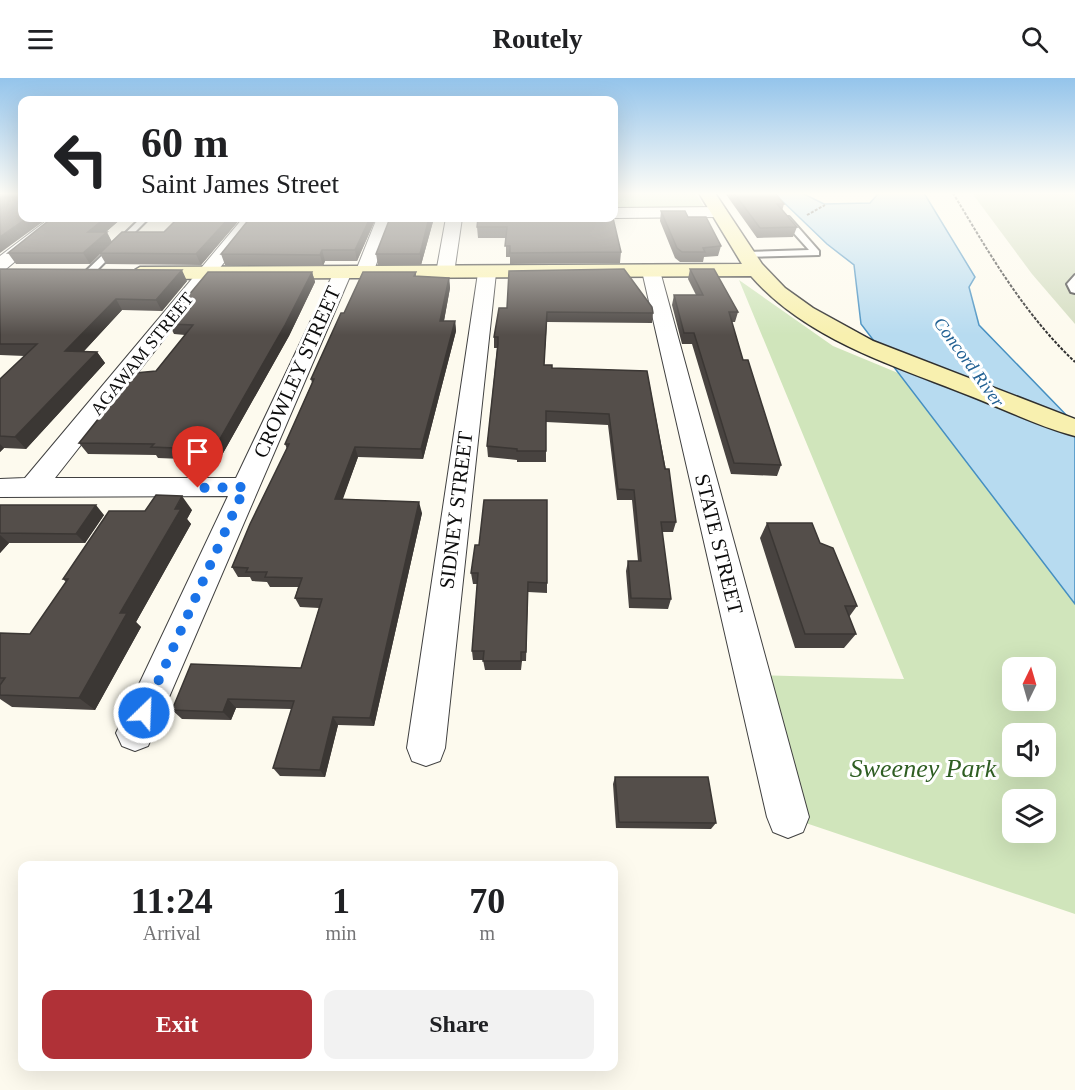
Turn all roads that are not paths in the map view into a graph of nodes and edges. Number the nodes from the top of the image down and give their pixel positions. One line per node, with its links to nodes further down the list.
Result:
1 (31, 240): 9 (street)
2 (122, 240): 14 (lane)
3 (234, 240): 17 (street, AGAWAM STREET)
4 (372, 240): 18 (street, CROWLEY STREET)
5 (450, 240): 15 (street)
6 (737, 240): 8 (street)
7 (805, 240): 8 (lane)
8 (751, 263): 10 (street); 21 (street)
9 (0, 265)
10 (651, 271): 16 (street); 27 (street, STATE STREET)
11 (0, 272): 12 (street)
12 (24, 272)
13 (67, 273): 14 (street)
14 (88, 273): 17 (street)
15 (445, 273): 16 (street); 18 (street)
16 (487, 273): 26 (street, SIDNEY STREET)
17 (208, 274): 18 (street); 24 (street, AGAWAM STREET)
18 (353, 274): 22 (street, CROWLEY STREET)
19 (1075, 278): 20 (lane)
20 (1075, 291)
21 (1075, 428)
22 (245, 487): 24 (street); 25 (street, CROWLEY STREET)
23 (0, 488): 24 (street)
24 (32, 489)
25 (135, 733)
26 (426, 748)
27 (788, 817)

